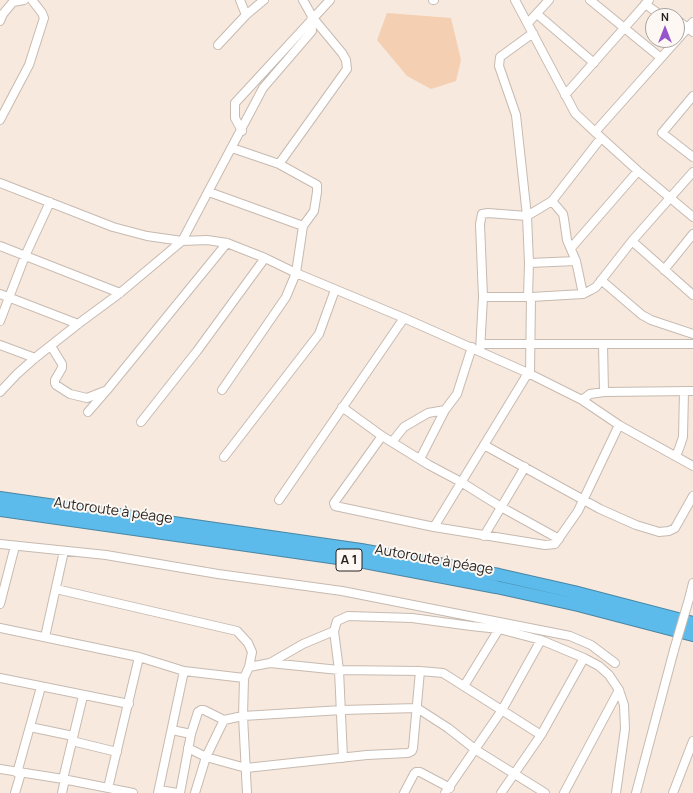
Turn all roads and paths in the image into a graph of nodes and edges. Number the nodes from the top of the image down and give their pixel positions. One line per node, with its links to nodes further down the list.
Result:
1 (24, 0): 13 (street)
2 (32, 0): 24 (street)
3 (240, 0): 12 (street)
4 (264, 0): 12 (street)
5 (303, 0): 14 (street)
6 (330, 0): 14 (street)
7 (515, 0): 15 (street)
8 (549, 0): 11 (street)
9 (590, 0): 17 (street)
10 (647, 2): 17 (street)
11 (537, 14): 15 (street); 21 (street)
12 (246, 15): 19 (street)
13 (1, 17)
14 (312, 19): 25 (street); 25 (street); 29 (street)
15 (528, 23): 18 (street)
16 (691, 27): 20 (street)
17 (623, 29): 20 (street); 21 (street)
18 (533, 33): 22 (street); 37 (street)
19 (218, 45)
20 (661, 58): 26 (street)
21 (594, 62): 22 (street)
22 (565, 95): 26 (street)
23 (693, 96): 28 (street)
24 (0, 120)
25 (242, 131): 27 (street)
26 (598, 135): 30 (street); 35 (street)
27 (232, 148): 29 (street); 33 (street)
28 (693, 157)
29 (279, 164): 39 (street)
30 (638, 171): 34 (street); 45 (street)
31 (693, 172): 34 (street)
32 (0, 183): 36 (street)
33 (209, 192): 39 (street); 41 (street)
34 (671, 198): 38 (street); 42 (street)
35 (552, 201): 37 (street); 45 (street)
36 (50, 202): 41 (street); 46 (street)
37 (527, 216): 49 (street); 59 (street)
38 (693, 217)
39 (303, 226): 51 (street)
40 (693, 234): 50 (street)
41 (182, 241): 43 (street); 54 (street)
42 (632, 241): 50 (street); 52 (street)
43 (227, 243): 47 (street); 74 (street)
44 (0, 246): 46 (street)
45 (570, 248): 48 (street)
46 (26, 256): 54 (street); 58 (street)
47 (265, 258): 51 (street); 84 (street)
48 (576, 260): 49 (street); 56 (street)
49 (529, 263): 60 (street)
50 (664, 270): 57 (street)
51 (296, 273): 53 (street); 75 (street)
52 (601, 280): 56 (street); 64 (street)
53 (335, 290): 61 (street); 90 (street)
54 (120, 293): 63 (street)
55 (0, 294): 58 (street)
56 (583, 294): 60 (street)
57 (693, 295)
58 (8, 297): 62 (street); 63 (street)
59 (483, 297): 60 (street); 71 (street)
60 (530, 297): 65 (street)
61 (404, 318): 70 (street); 81 (street)
62 (0, 321)
63 (78, 324): 69 (street)
64 (693, 334)
65 (531, 344): 66 (street); 71 (street); 73 (street)
66 (603, 344): 67 (street); 79 (street)
67 (693, 344)
68 (0, 346): 72 (street)
69 (51, 346): 72 (street); 74 (street)
70 (472, 347): 71 (street); 82 (street)
71 (480, 347): 73 (street)
72 (35, 358): 78 (street)
73 (529, 373): 80 (street); 88 (street)
74 (107, 390): 83 (street)
75 (222, 390)
76 (684, 391): 77 (street); 79 (street); 89 (street)
77 (693, 391)
78 (0, 392)
79 (604, 392): 80 (street)
80 (582, 400): 85 (street)
81 (342, 407): 86 (street); 97 (street)
82 (445, 410): 87 (street); 91 (street)
83 (88, 412)
84 (141, 422)
85 (619, 425): 89 (street); 98 (street)
86 (382, 436): 87 (street); 101 (street)
87 (392, 442): 91 (street)
88 (484, 445): 93 (street); 94 (street)
89 (676, 456): 92 (street)
90 (224, 457)
91 (420, 458): 94 (street)
92 (693, 466)
93 (525, 467): 98 (street); 99 (street)
94 (461, 482): 99 (street); 101 (street)
95 (693, 496): 98 (street)
96 (0, 498): 110 (highway, A 1)
97 (279, 500)
98 (584, 500): 103 (street)
99 (501, 507): 102 (street); 103 (street)
100 (0, 510): 114 (highway, Autoroute à péage / A 1)
101 (434, 527): 102 (street)
102 (484, 536): 103 (street)
103 (559, 539)
104 (0, 544): 105 (street)
105 (15, 546): 106 (street); 109 (street)
106 (64, 551): 108 (street); 120 (street)
107 (693, 583): 167 (street, bridge)
108 (56, 589): 115 (street); 121 (street)
109 (0, 604)
110 (693, 623)
111 (0, 628): 115 (street)
112 (499, 630): 113 (street); 116 (street); 127 (street)
113 (334, 631): 119 (street); 122 (street)
114 (693, 635)
115 (45, 637): 117 (street)
116 (541, 640): 118 (street); 134 (street)
117 (139, 657): 123 (street); 131 (street)
118 (584, 658): 129 (street); 140 (street)
119 (270, 663): 121 (street); 122 (street)
120 (615, 664)
121 (249, 667): 126 (street)
122 (339, 670): 124 (street); 133 (street)
123 (184, 671): 126 (street); 138 (street)
124 (420, 671): 127 (street); 132 (street)
125 (0, 678): 128 (street)
126 (244, 678): 135 (street)
127 (464, 686): 134 (street)
128 (41, 687): 130 (street); 137 (street)
129 (619, 690): 165 (street); 166 (street)
130 (83, 696): 131 (street); 141 (street)
131 (128, 704): 145 (street)
132 (417, 708): 133 (street); 144 (street); 147 (street)
133 (342, 710): 135 (street); 147 (street)
134 (502, 710): 140 (street); 144 (street)
135 (243, 716): 136 (street); 148 (street)
136 (224, 720): 139 (street); 146 (street)
137 (30, 727): 141 (street); 150 (street)
138 (172, 730): 139 (street); 155 (street)
139 (191, 734): 143 (street)
140 (541, 735): 151 (street)
141 (73, 739): 145 (street); 152 (street)
142 (693, 741): 168 (street)
143 (188, 748): 146 (street); 159 (street)
144 (476, 750): 151 (street); 154 (street)
145 (117, 752): 153 (street)
146 (206, 757): 148 (street); 160 (street)
147 (343, 758): 148 (street)
148 (246, 768): 161 (street)
149 (0, 769): 150 (street)
150 (19, 773): 152 (street); 156 (street)
151 (515, 774): 163 (street); 164 (street)
152 (64, 779): 153 (street); 157 (street)
153 (108, 788): 158 (street)
154 (448, 790): 162 (street)
155 (159, 791): 159 (street)
156 (15, 793)
157 (62, 793)
158 (133, 793)
159 (179, 793)
160 (195, 793)
161 (247, 793)
162 (404, 793)
163 (501, 793)
164 (545, 793)
165 (564, 793)
166 (616, 793)
167 (636, 793)
168 (674, 793)

